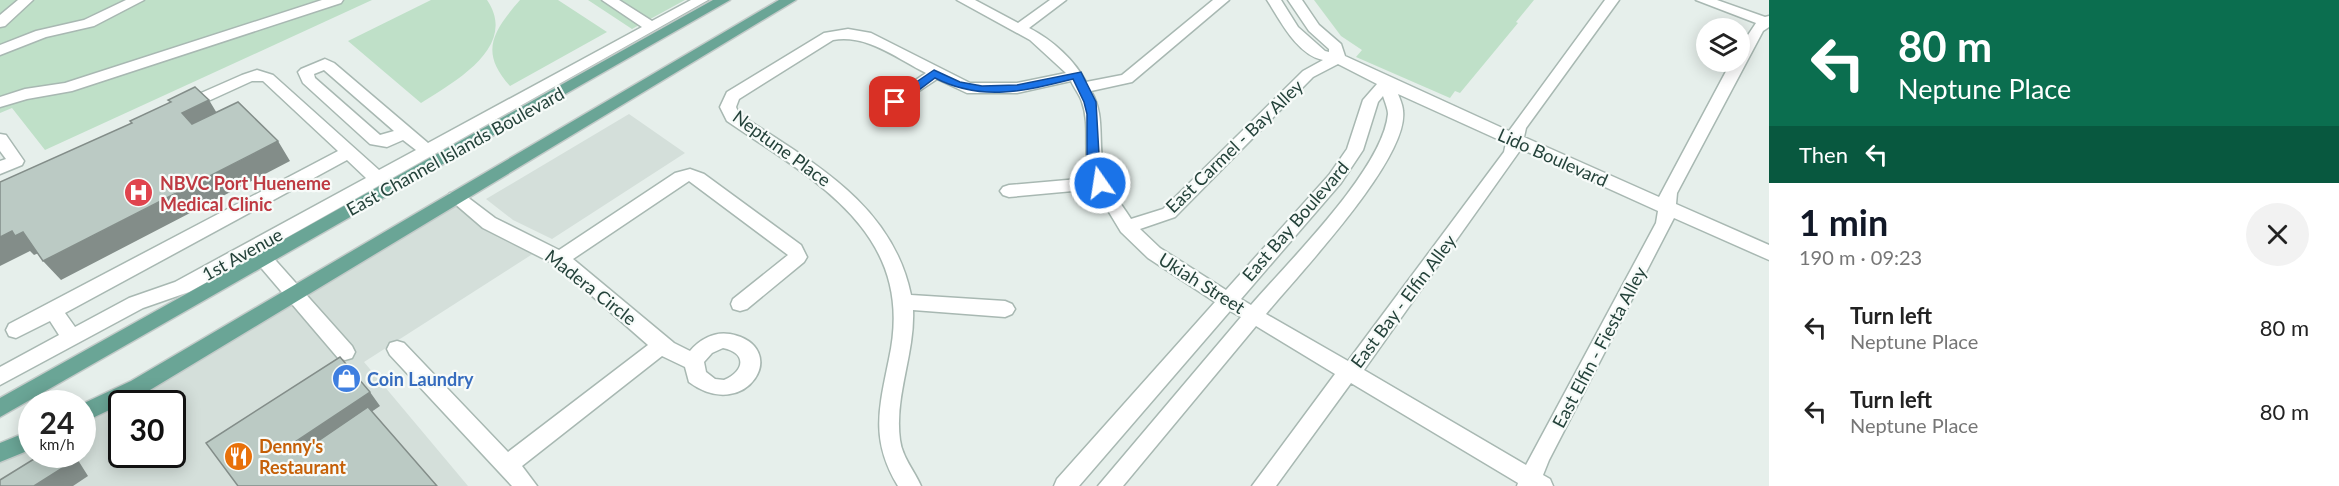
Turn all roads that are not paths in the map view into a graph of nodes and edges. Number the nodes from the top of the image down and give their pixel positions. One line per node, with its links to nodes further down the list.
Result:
1 (26, 0): 16 (street)
2 (137, 0): 20 (street)
3 (336, 0): 26 (street)
4 (609, 0): 17 (street)
5 (701, 0): 17 (street, 1st Avenue)
6 (723, 0): 42 (main road, East Channel Islands Boulevard)
7 (789, 0): 38 (main road, East Channel Islands Boulevard)
8 (964, 0): 18 (street, Ukiah Street)
9 (1059, 0): 18 (street)
10 (1222, 0): 24 (street, Neptune Place)
11 (1274, 0): 21 (street, Lido Boulevard)
12 (1295, 0): 21 (street, Lido Boulevard)
13 (1612, 0): 31 (street, East Bay - Elfin Alley)
14 (1703, 0): 15 (street)
15 (1768, 22): 19 (street, East Elfin - Fiesta Alley)
16 (0, 23)
17 (652, 27): 33 (street, 1st Avenue)
18 (1020, 28): 24 (street, Ukiah Street)
19 (1750, 42)
20 (0, 50)
21 (1338, 58): 25 (street, Lido Boulevard); 40 (street, East Carmel - Bay Alley)
22 (1734, 72): 39 (street, East Elfin - Fiesta Alley)
23 (934, 74): 24 (street, Neptune Place); 27 (street); 46 (street, Neptune Place)
24 (1080, 81): 36 (street, Ukiah Street)
25 (1387, 83): 31 (street, Lido Boulevard); 45 (street, East Bay Boulevard); 51 (street, East Bay Boulevard)
26 (0, 102)
27 (895, 102)
28 (171, 113): 32 (street)
29 (405, 132): 29 (street); 33 (street)
30 (0, 139): 34 (street)
31 (1516, 140): 39 (street, Lido Boulevard); 58 (street, East Bay - Elfin Alley)
32 (348, 152): 35 (street); 50 (street)
33 (428, 152): 35 (street, 1st Avenue)
34 (0, 168)
35 (378, 179): 53 (street, 1st Avenue)
36 (1100, 183): 37 (street); 40 (street, Ukiah Street)
37 (1009, 191)
38 (456, 197): 43 (street, Madera Circle); 44 (main road, East Channel Islands Boulevard)
39 (1667, 207): 41 (street, Lido Boulevard); 66 (street, East Elfin - Fiesta Alley)
40 (1127, 228): 45 (street, Ukiah Street)
41 (1769, 253)
42 (263, 258): 44 (street); 47 (main road, East Channel Islands Boulevard)
43 (560, 259): 48 (street); 54 (street, Madera Circle)
44 (293, 293): 56 (street); 61 (main road, East Channel Islands Boulevard)
45 (1227, 300): 51 (street, Ukiah Street); 69 (street, East Bay Boulevard)
46 (903, 302): 49 (street); 68 (street, Neptune Place)
47 (183, 304): 60 (main road); 62 (main road, East Channel Islands Boulevard)
48 (740, 304)
49 (1005, 309)
50 (53, 310): 52 (street); 53 (street)
51 (1253, 315): 58 (street, Ukiah Street); 70 (street, East Bay Boulevard)
52 (16, 330)
53 (72, 339): 59 (street, 1st Avenue)
54 (662, 345): 57 (street, Madera Circle); 65 (street)
55 (397, 349): 65 (street)
56 (345, 352)
57 (694, 360)
58 (1350, 372): 66 (street, Ukiah Street); 71 (street, East Bay - Elfin Alley)
59 (0, 377)
60 (0, 397)
61 (96, 407)
62 (0, 408)
63 (18, 445): 64 (main road)
64 (0, 453)
65 (507, 465): 67 (street)
66 (1534, 484)
67 (526, 486)
68 (910, 486)
69 (1065, 486)
70 (1109, 486)
71 (1263, 486)

